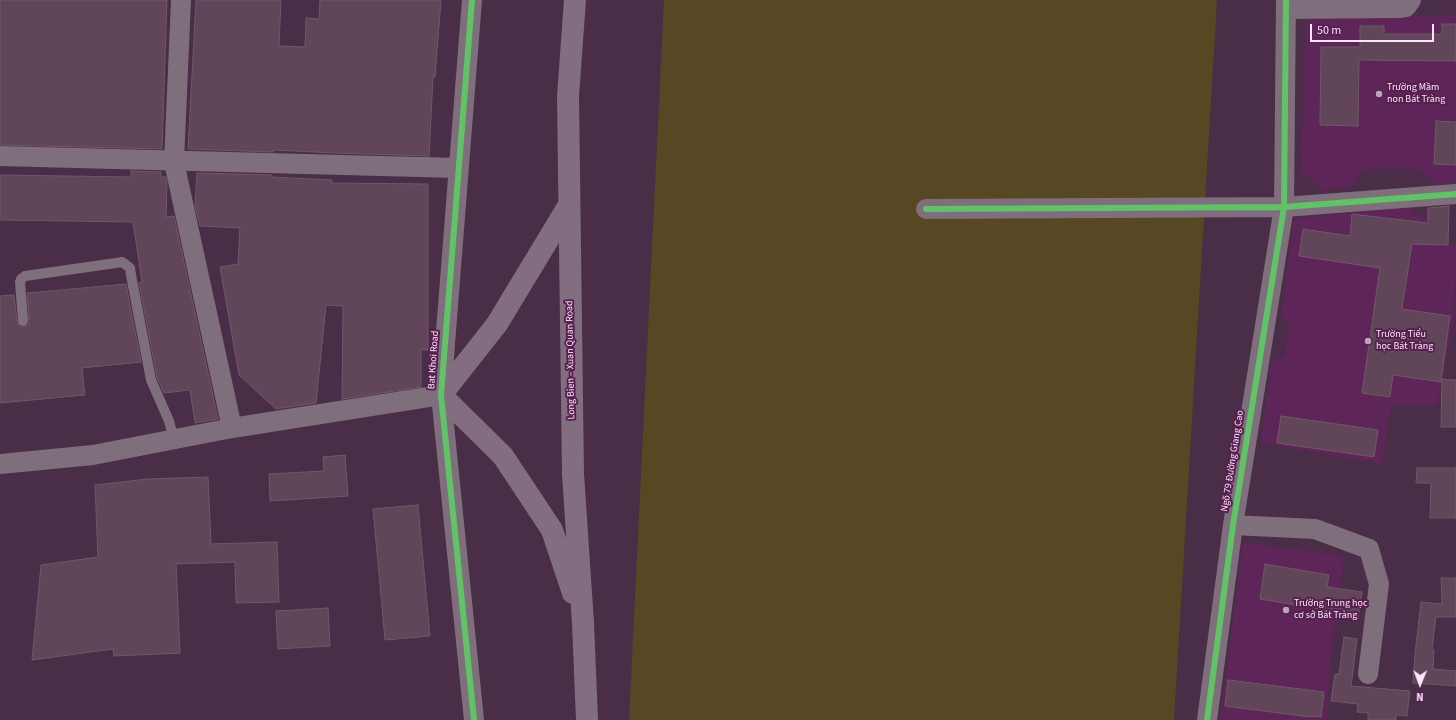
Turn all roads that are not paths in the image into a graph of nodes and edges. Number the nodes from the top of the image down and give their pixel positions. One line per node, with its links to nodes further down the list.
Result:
1 (181, 0): 7 (street)
2 (472, 0): 8 (street, Bat Khoi Road)
3 (575, 0): 10 (main road, Long Bien – Xuan Quan Road)
4 (1411, 0): 5 (street)
5 (1286, 5): 11 (street, Ngõ 79 Đường Giang Cao)
6 (0, 156): 7 (street)
7 (174, 162): 8 (street); 15 (street)
8 (458, 168): 14 (street, Bat Khoi Road)
9 (1456, 194): 11 (street)
10 (569, 205): 14 (main road); 19 (main road, Long Bien – Xuan Quan Road)
11 (1284, 207): 12 (street); 18 (street, Ngõ 79 Đường Giang Cao)
12 (926, 209)
13 (23, 321): 16 (lane)
14 (442, 395): 15 (street); 19 (main road); 21 (street, Bat Khoi Road)
15 (232, 428): 16 (street)
16 (174, 440): 17 (street)
17 (0, 464)
18 (1233, 525): 20 (street); 23 (street, Ngõ 79 Đường Giang Cao)
19 (583, 623): 22 (main road, Long Bien – Xuan Quan Road)
20 (1368, 674)
21 (474, 720)
22 (587, 720)
23 (1207, 720)

